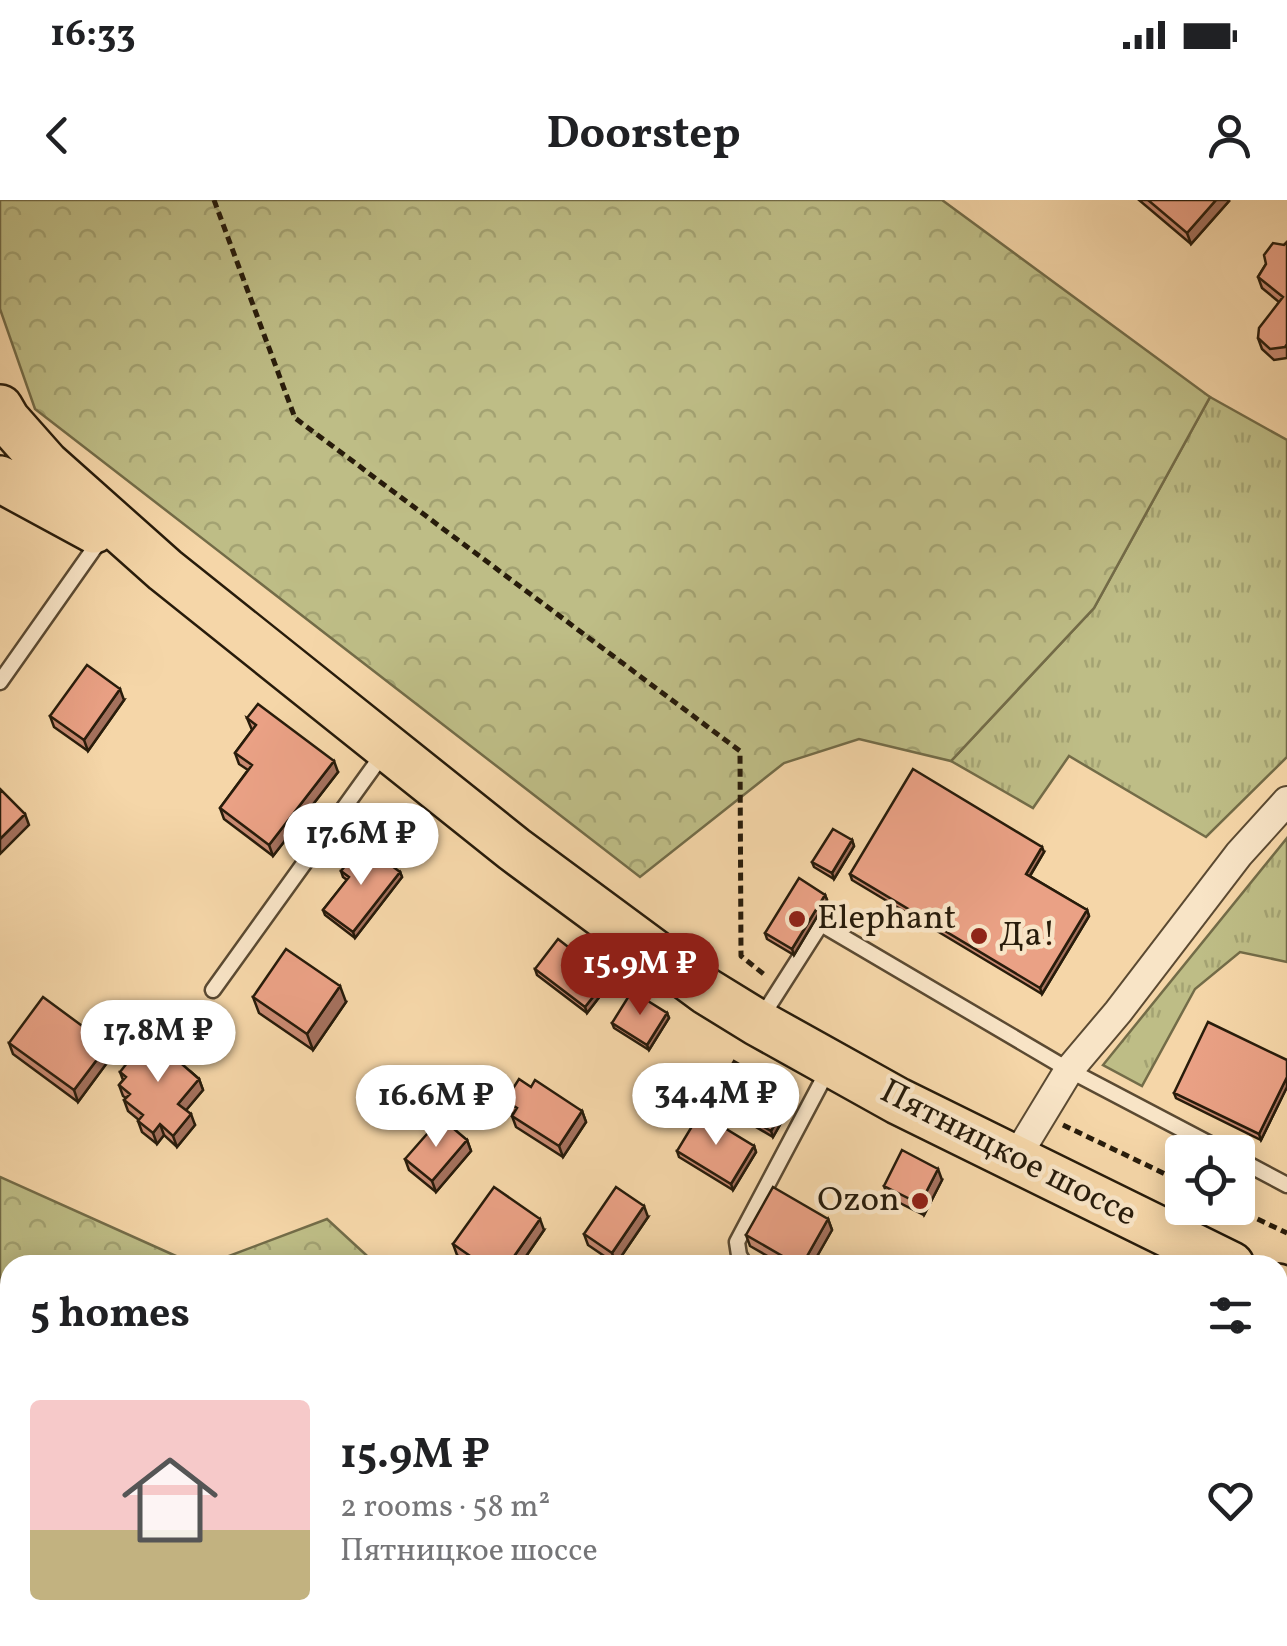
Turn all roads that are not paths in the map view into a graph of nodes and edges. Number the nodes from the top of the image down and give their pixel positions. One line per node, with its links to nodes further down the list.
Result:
1 (0, 408): 4 (main road, Пятницкое шоссе)
2 (0, 479): 3 (main road, Пятницкое шоссе)
3 (104, 536): 4 (main road, Пятницкое шоссе); 5 (lane)
4 (165, 570): 6 (main road, Пятницкое шоссе)
5 (0, 682)
6 (388, 748): 8 (lane); 9 (main road, Пятницкое шоссе)
7 (1287, 801): 11 (street)
8 (213, 990)
9 (769, 1005): 10 (main road, Пятницкое шоссе); 11 (lane)
10 (831, 1064): 13 (main road, Пятницкое шоссе); 16 (lane)
11 (1069, 1070): 12 (lane); 13 (street)
12 (1192, 1135)
13 (1015, 1159): 17 (main road, Пятницкое шоссе)
14 (1255, 1168): 15 (lane)
15 (1286, 1183)
16 (739, 1255)
17 (1211, 1255)

